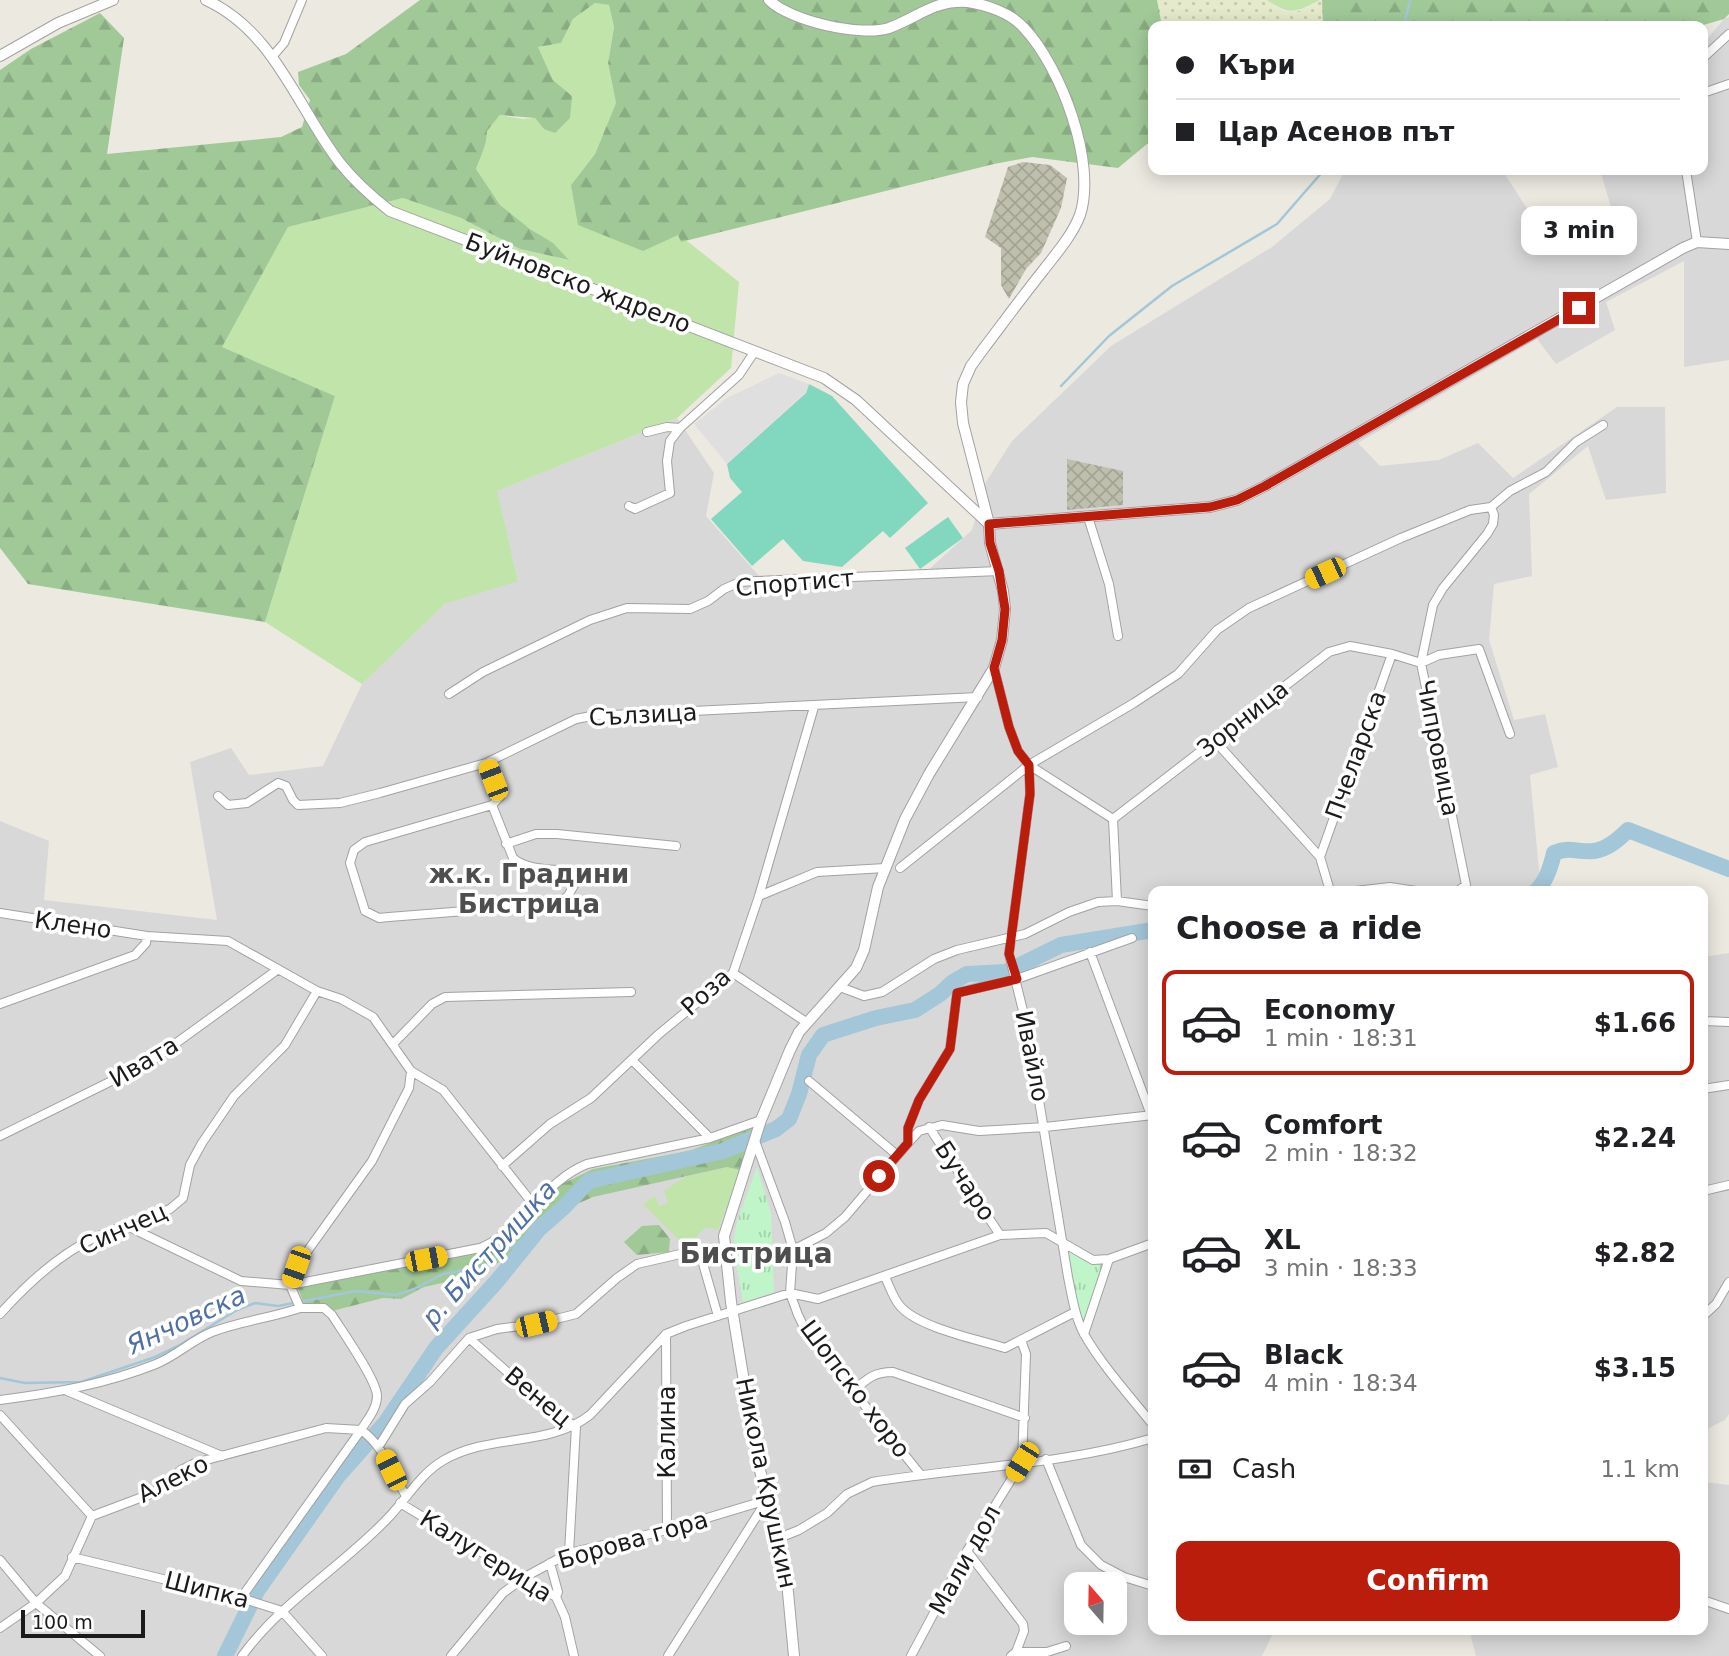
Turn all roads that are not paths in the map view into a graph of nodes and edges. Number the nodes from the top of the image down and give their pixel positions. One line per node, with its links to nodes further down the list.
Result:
1 (113, 0): 7 (street)
2 (206, 0): 8 (street, Буйновско ждрело)
3 (302, 0): 8 (street)
4 (769, 0): 21 (street)
5 (1729, 34): 6 (street)
6 (1708, 53)
7 (0, 56)
8 (272, 57): 14 (street, Буйновско ждрело)
9 (1729, 84): 10 (street)
10 (1708, 91)
11 (1686, 175): 12 (street)
12 (1697, 242): 13 (street); 20 (street)
13 (1729, 244)
14 (755, 351): 16 (street); 21 (street, Буйновско ждрело)
15 (1603, 425): 19 (street)
16 (680, 428): 17 (street); 18 (street)
17 (647, 432)
18 (629, 506)
19 (1491, 507): 25 (street, Чипровица); 33 (street)
20 (1088, 517): 21 (street); 23 (street)
21 (989, 524): 22 (street)
22 (999, 571): 26 (street); 27 (street, Спортист)
23 (1118, 636)
24 (1392, 654): 25 (street, Зорница); 31 (street, Зорница); 39 (street, Пчеларска)
25 (1421, 663): 30 (street); 43 (street, Чипровица)
26 (994, 668): 28 (street); 33 (street, Ивайло)
27 (449, 694)
28 (978, 696): 29 (street, Сълзица); 41 (street)
29 (814, 706): 32 (street, Сълзица); 44 (street, Роза)
30 (1510, 734)
31 (1215, 741): 36 (street, Зорница); 39 (street)
32 (486, 762): 34 (street, Сълзица); 35 (street)
33 (1029, 765): 36 (street); 40 (street); 49 (street, Ивайло)
34 (218, 796)
35 (492, 805): 37 (street); 37 (street)
36 (1113, 819): 45 (street)
37 (506, 844): 38 (street)
38 (676, 846)
39 (1320, 857): 42 (street)
40 (900, 867)
41 (885, 868): 44 (street); 55 (street)
42 (1329, 886)
43 (1465, 886)
44 (759, 896): 53 (street, Роза)
45 (1117, 901): 46 (street); 49 (street)
46 (1148, 905)
47 (0, 913): 48 (street, Клено)
48 (147, 936): 52 (street, Клено); 58 (street)
49 (1012, 938): 54 (street, Ивайло); 55 (street)
50 (1132, 938): 51 (street)
51 (1090, 952): 54 (street); 68 (street)
52 (278, 970): 56 (street, Клено); 73 (street, Ивата)
53 (733, 973): 60 (street); 63 (street, Роза)
54 (1017, 979): 72 (street, Ивайло); 76 (street)
55 (840, 987): 60 (street)
56 (317, 991): 62 (street, Клено); 82 (street, Синчец)
57 (631, 992): 62 (street)
58 (0, 1004)
59 (1708, 1021): 61 (street)
60 (806, 1022): 70 (street)
61 (1729, 1022)
62 (393, 1044): 64 (street, Клено)
63 (633, 1061): 74 (street); 78 (street, Роза)
64 (411, 1071): 78 (street); 90 (street)
65 (809, 1081): 77 (street)
66 (1729, 1085): 67 (street)
67 (1708, 1088)
68 (1148, 1104)
69 (1148, 1115): 72 (street)
70 (760, 1122): 74 (street); 75 (street, Никола Крушкин)
71 (929, 1127): 72 (street); 76 (street); 83 (street, Бучаро)
72 (1045, 1127): 84 (street, Ивайло)
73 (0, 1136)
74 (710, 1138): 81 (street)
75 (755, 1141): 86 (street, Шопско хоро); 93 (street, Никола Крушкин)
76 (908, 1143): 77 (street)
77 (897, 1155): 86 (street)
78 (502, 1166): 81 (street)
79 (1729, 1185): 80 (street)
80 (1708, 1190)
81 (533, 1204): 90 (street)
82 (127, 1226): 90 (street); 96 (street, Синчец)
83 (1000, 1235): 84 (street); 88 (street)
84 (1060, 1240): 87 (street); 95 (street, Ивайло)
85 (1148, 1244): 87 (street)
86 (793, 1250): 91 (street, Шопско хоро)
87 (1109, 1259): 99 (street)
88 (885, 1277): 91 (street); 101 (street)
89 (1729, 1282): 94 (street)
90 (291, 1287): 92 (street)
91 (790, 1293): 93 (street); 103 (street, Шопско хоро)
92 (298, 1306): 102 (street); 109 (street)
93 (733, 1311): 97 (street); 117 (street, Никола Крушкин)
94 (1708, 1311)
95 (1075, 1312): 99 (street, Ивайло); 101 (street)
96 (0, 1314)
97 (718, 1316): 98 (street); 100 (street)
98 (666, 1334): 108 (street); 119 (street, Калина)
99 (1084, 1334): 107 (street, Ивайло)
100 (469, 1338): 108 (street, Венец); 111 (street)
101 (1021, 1340): 106 (street, Мали дол)
102 (67, 1391): 104 (street); 112 (street)
103 (854, 1391): 106 (street); 115 (street, Шопско хоро)
104 (0, 1401)
105 (0, 1415): 118 (street)
106 (1025, 1418): 114 (street, Мали дол)
107 (1148, 1419)
108 (576, 1426): 116 (street); 122 (street, Венец)
109 (361, 1430): 111 (street, Калугерица); 112 (street, Алеко); 129 (street)
110 (1148, 1440): 113 (street)
111 (379, 1446): 116 (street, Калугерица)
112 (222, 1456): 118 (street, Алеко)
113 (1046, 1459): 114 (street); 127 (street)
114 (1022, 1462): 115 (street); 121 (street, Мали дол)
115 (920, 1474): 120 (street)
116 (403, 1499): 126 (street, Калугерица); 133 (street)
117 (767, 1500): 119 (street, Борова гора); 120 (street, Никола Крушкин); 142 (street)
118 (92, 1516): 123 (street)
119 (667, 1530): 122 (street, Борова гора)
120 (779, 1538): 143 (street, Никола Крушкин)
121 (967, 1551): 136 (street); 144 (street, Мали дол)
122 (569, 1553): 125 (street, Борова гора)
123 (72, 1557): 129 (street, Шипка); 131 (street)
124 (0, 1560): 131 (street)
125 (550, 1563): 126 (street, Борова гора); 128 (street)
126 (524, 1577): 128 (street, Калугерица); 140 (street, Борова гора)
127 (1148, 1584)
128 (556, 1597): 141 (street, Калугерица)
129 (243, 1598): 133 (street, Шипка)
130 (1708, 1602): 132 (street)
131 (36, 1603): 134 (street); 137 (street)
132 (1729, 1609)
133 (282, 1611): 138 (street); 139 (street, Шипка)
134 (0, 1628)
135 (1066, 1646): 136 (street)
136 (1013, 1654)
137 (100, 1656)
138 (242, 1656)
139 (322, 1656)
140 (451, 1656)
141 (574, 1656)
142 (668, 1656)
143 (794, 1656)
144 (911, 1656)

